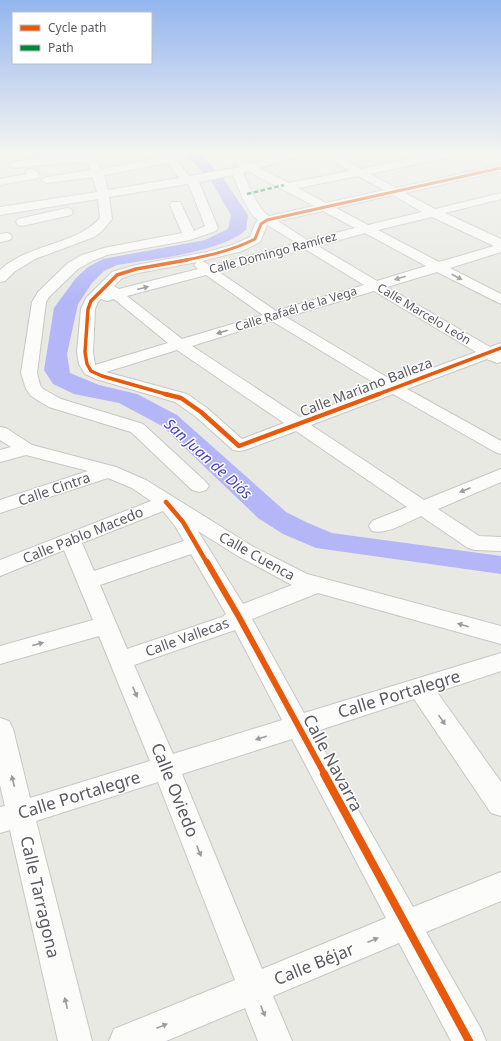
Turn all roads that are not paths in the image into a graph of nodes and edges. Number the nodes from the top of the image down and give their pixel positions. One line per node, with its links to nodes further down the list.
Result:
1 (79, 203): 12 (street)
2 (94, 203): 15 (street)
3 (103, 203): 24 (street)
4 (202, 203): 17 (street)
5 (252, 203): 14 (street, Calle Marcelo León)
6 (318, 203): 11 (street)
7 (340, 203): 11 (street)
8 (415, 203): 13 (street)
9 (472, 203): 13 (street, Calle Domingo Ramírez)
10 (176, 205): 17 (street)
11 (324, 206): 14 (street); 16 (street)
12 (0, 211)
13 (432, 212): 16 (street, Calle Domingo Ramírez); 19 (street)
14 (267, 220): 18 (street, Calle Marcelo León); 21 (street)
15 (22, 222)
16 (366, 229): 18 (street, Calle Domingo Ramírez); 22 (street)
17 (190, 236): 40 (street)
18 (303, 242): 23 (street, Calle Domingo Ramírez); 25 (street, Calle Marcelo León)
19 (501, 244)
20 (501, 248): 22 (street, Calle Rafaél de la Vega)
21 (193, 259): 23 (street); 26 (street)
22 (438, 266): 25 (street, Calle Rafaél de la Vega, one-way to 25); 27 (street, one-way to 27)
23 (209, 270): 26 (street, Calle Domingo Ramírez, one-way to 23); 28 (street)
24 (1, 277)
25 (375, 285): 28 (street, Calle Rafaél de la Vega); 30 (street, Calle Marcelo León)
26 (112, 290): 29 (street); 31 (street)
27 (501, 300)
28 (274, 316): 29 (street, Calle Rafaél de la Vega, one-way to 29); 32 (street)
29 (180, 345): 31 (street, Calle Rafaél de la Vega); 33 (street)
30 (497, 354): 32 (street, Calle Mariano Balleza)
31 (91, 371): 33 (street, Calle Mariano Balleza)
32 (394, 388): 33 (street, Calle Mariano Balleza); 35 (street)
33 (299, 425): 43 (street)
34 (0, 432): 36 (street)
35 (501, 448)
36 (26, 449): 37 (street); 38 (street, Calle Cuenca)
37 (0, 456)
38 (109, 471): 41 (street, Calle Cuenca); 42 (street, Calle Cintra)
39 (501, 475): 43 (street, one-way to 43)
40 (200, 486)
41 (166, 502): 45 (street, Calle Pablo Macedo); 47 (street, Calle Navarra); 50 (street, Calle Cuenca)
42 (0, 507)
43 (422, 508): 44 (street); 46 (street)
44 (379, 526)
45 (70, 540): 48 (street, Calle Pablo Macedo); 49 (street, Calle Oviedo)
46 (501, 544)
47 (196, 545): 49 (street); 51 (street, Calle Navarra)
48 (0, 568)
49 (88, 581): 52 (street, Calle Oviedo)
50 (318, 584): 51 (street, Calle Vallecas); 53 (street, Calle Cuenca, one-way to 50)
51 (239, 617): 55 (street, Calle Vallecas); 58 (street, Calle Navarra)
52 (107, 625): 54 (street, one-way to 52); 55 (street, Calle Oviedo)
53 (501, 635)
54 (0, 655)
55 (121, 660): 60 (street, Calle Oviedo, one-way to 60)
56 (501, 662): 57 (street, Calle Portalegre)
57 (420, 688): 58 (street, Calle Portalegre); 61 (street, one-way to 61)
58 (298, 726): 60 (street, Calle Portalegre, one-way to 60); 64 (street, Calle Navarra)
59 (0, 729): 62 (street, Calle Tarragona, one-way to 59)
60 (166, 768): 62 (street, Calle Portalegre); 65 (street, Calle Oviedo, one-way to 65)
61 (501, 804)
62 (10, 817): 66 (street, Calle Tarragona, one-way to 62)
63 (501, 886): 64 (street, Calle Béjar)
64 (406, 927): 65 (street, Calle Béjar, one-way to 64); 69 (street, Calle Navarra)
65 (254, 988): 67 (street, Calle Béjar, one-way to 65); 68 (street, Calle Oviedo, one-way to 68)
66 (75, 1041)
67 (126, 1041)
68 (275, 1041)
69 (469, 1041)

